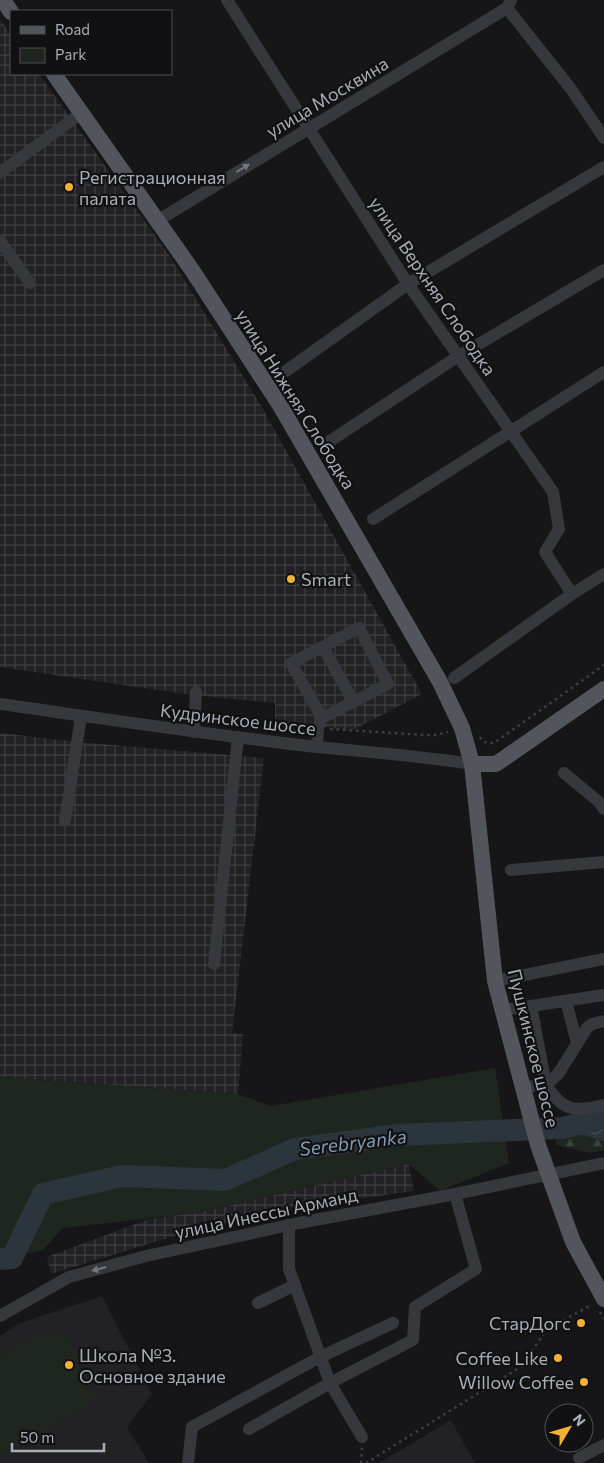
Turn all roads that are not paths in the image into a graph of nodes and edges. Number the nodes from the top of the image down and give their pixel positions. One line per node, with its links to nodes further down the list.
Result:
1 (3, 0): 4 (main road)
2 (227, 0): 7 (street, улица Верхняя Слободка)
3 (509, 4): 7 (street, улица Москвина); 8 (street)
4 (10, 10)
5 (55, 75): 6 (main road, улица Нижняя Слободка)
6 (81, 113): 10 (street); 11 (main road, улица Нижняя Слободка)
7 (308, 129): 11 (street, улица Москвина, one-way to 7); 15 (street, улица Верхняя Слободка)
8 (604, 138)
9 (604, 167): 15 (street)
10 (0, 173)
11 (157, 221): 35 (main road, улица Нижняя Слободка)
12 (0, 241): 14 (street)
13 (604, 270): 16 (street)
14 (30, 284)
15 (408, 284): 16 (street, улица Верхняя Слободка); 17 (street)
16 (457, 357): 19 (street, улица Верхняя Слободка); 20 (street)
17 (286, 371)
18 (604, 372): 19 (street)
19 (512, 432): 21 (street); 23 (street, улица Верхняя Слободка)
20 (330, 441)
21 (373, 520)
22 (604, 574): 23 (street)
23 (572, 594): 25 (street)
24 (323, 647): 28 (street); 28 (street); 31 (street)
25 (454, 678)
26 (604, 689): 35 (main road)
27 (196, 692): 32 (street)
28 (353, 701): 31 (street)
29 (0, 704): 30 (street, Кудринское шоссе)
30 (81, 716): 32 (street, Кудринское шоссе); 38 (street)
31 (320, 723): 34 (street)
32 (194, 732): 33 (street, Кудринское шоссе)
33 (238, 737): 34 (street, Кудринское шоссе); 42 (street)
34 (317, 747): 35 (street, Кудринское шоссе)
35 (472, 764): 43 (main road, Пушкинское шоссе)
36 (564, 773): 37 (street)
37 (604, 809)
38 (65, 821)
39 (604, 862): 40 (street)
40 (511, 870)
41 (604, 959): 43 (street)
42 (214, 964)
43 (495, 981): 47 (main road, Пушкинское шоссе)
44 (604, 996): 45 (street)
45 (566, 1001): 46 (street); 49 (street)
46 (531, 1006): 47 (street); 50 (street)
47 (502, 1010): 51 (main road, Пушкинское шоссе)
48 (604, 1022): 49 (street)
49 (577, 1043): 50 (street)
50 (546, 1085): 51 (street); 52 (street)
51 (523, 1087): 54 (main road, Пушкинское шоссе)
52 (604, 1106)
53 (604, 1163): 54 (street, улица Инессы Арманд)
54 (548, 1175): 55 (street, улица Инессы Арманд); 58 (main road, Пушкинское шоссе)
55 (455, 1194): 56 (street, улица Инессы Арманд); 63 (street)
56 (289, 1225): 57 (street); 60 (street, улица Инессы Арманд, one-way to 60)
57 (295, 1285): 59 (street); 62 (street)
58 (604, 1299)
59 (258, 1303)
60 (0, 1316)
61 (392, 1322): 62 (street)
62 (320, 1357): 63 (street); 68 (street)
63 (330, 1383): 64 (street); 65 (street)
64 (249, 1429)
65 (362, 1436)
66 (604, 1445): 67 (street)
67 (579, 1458)
68 (188, 1463)

